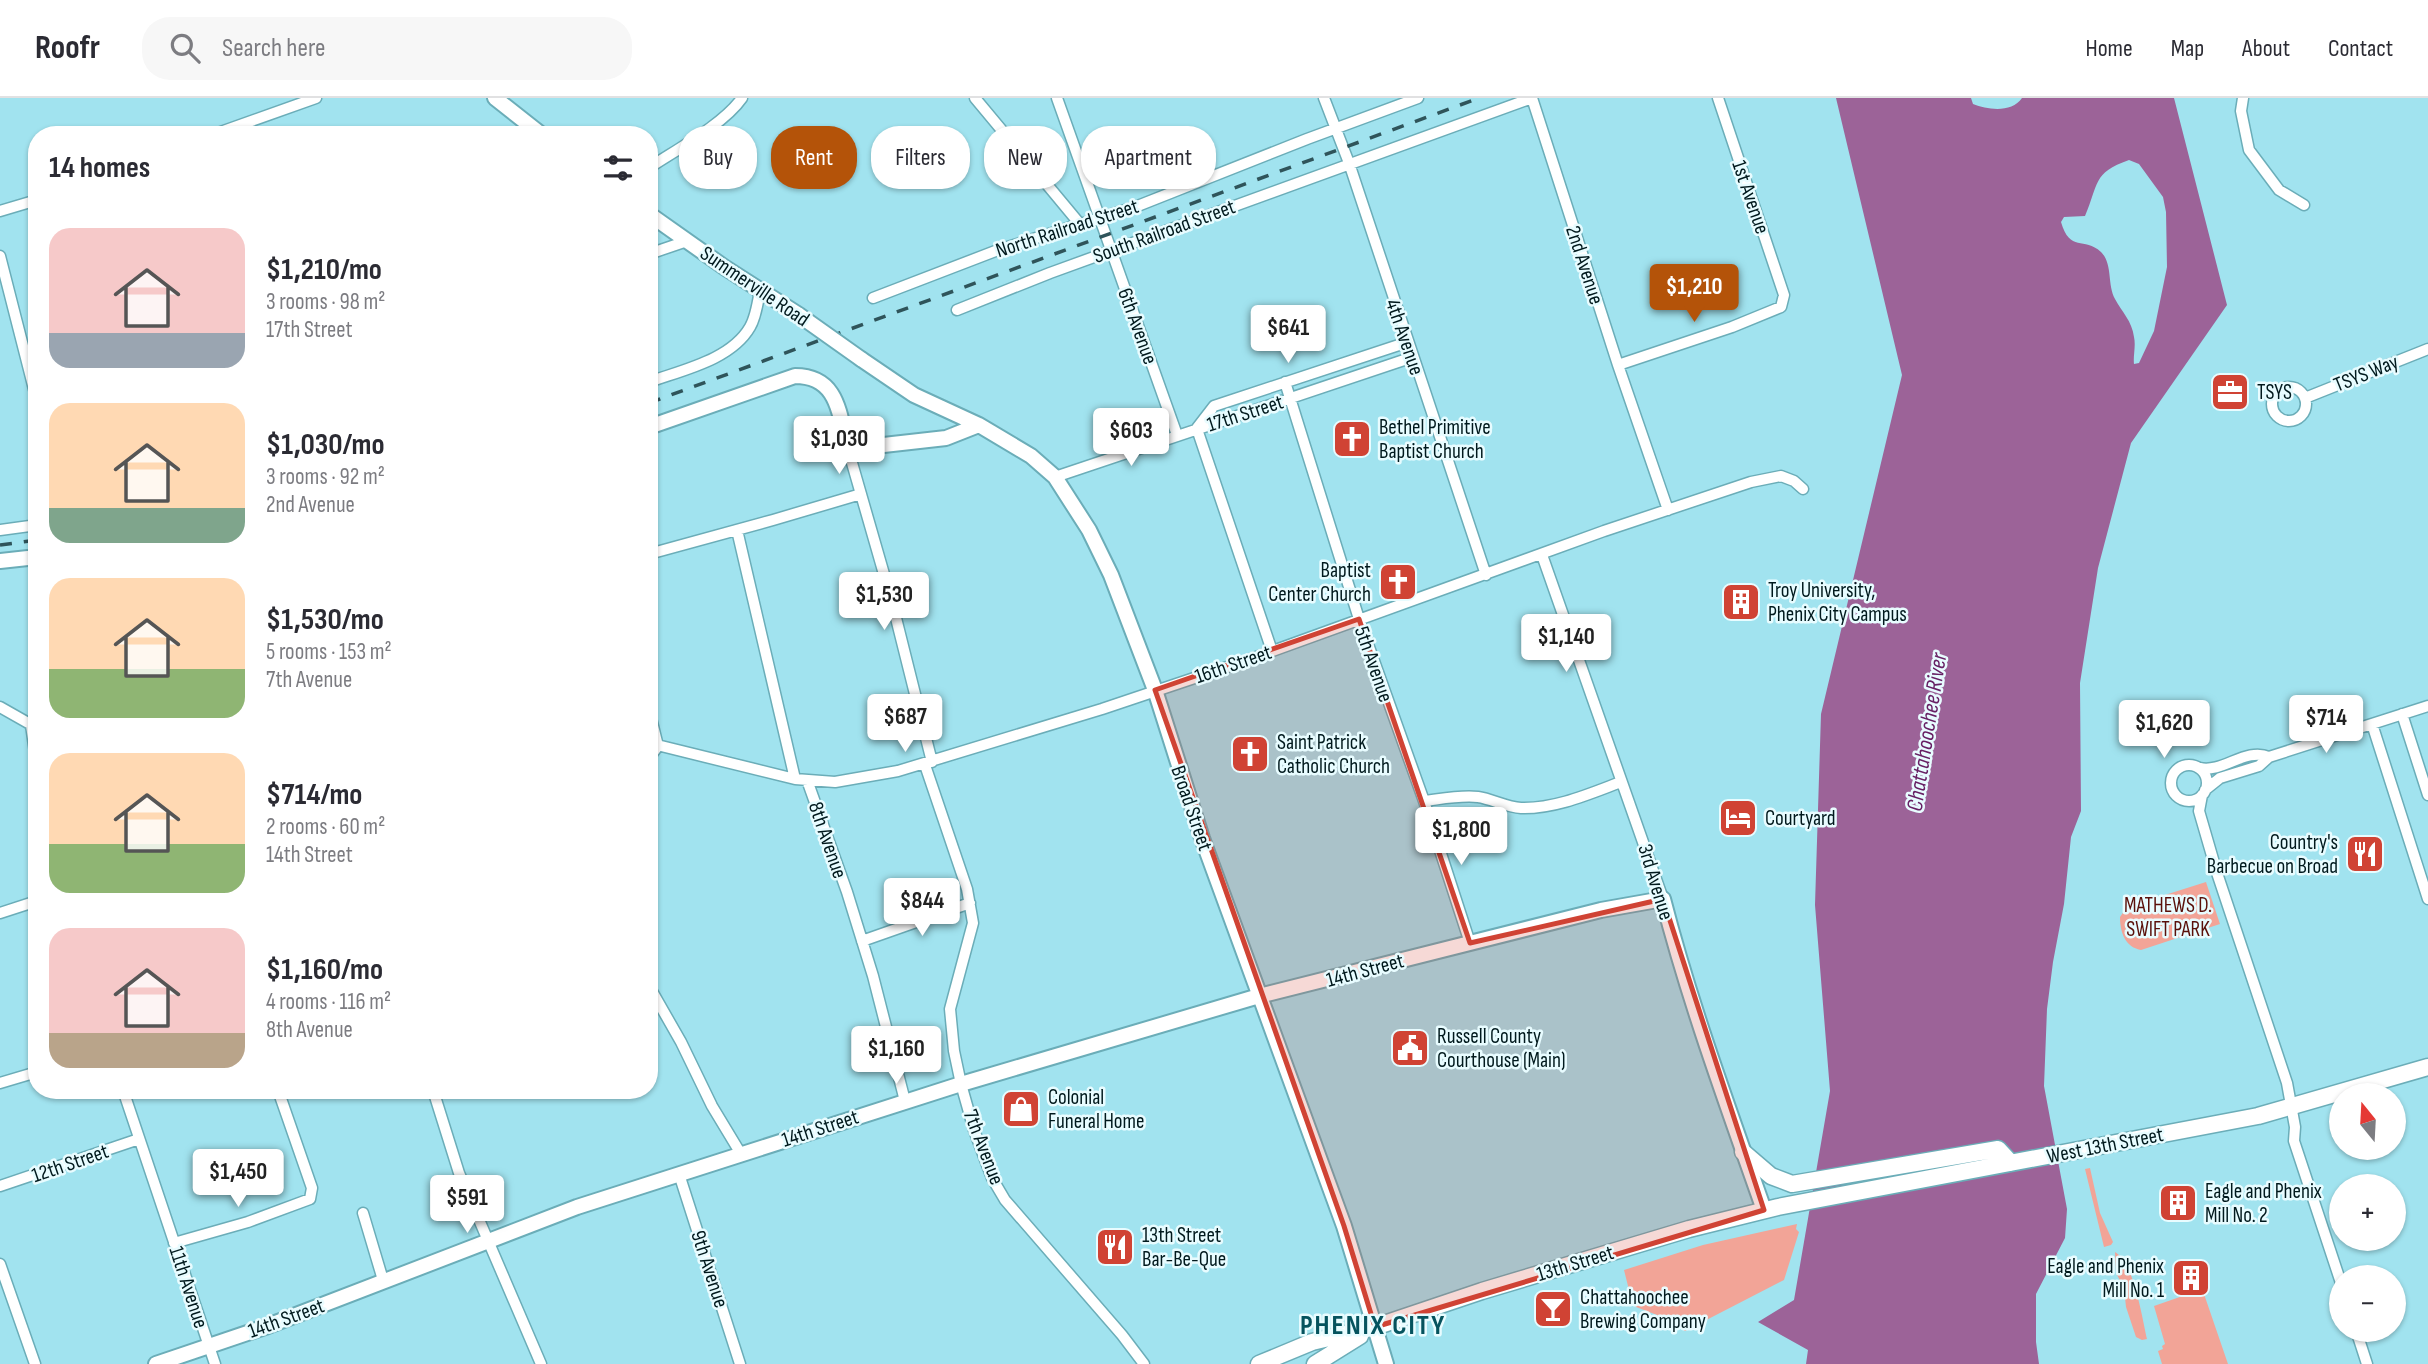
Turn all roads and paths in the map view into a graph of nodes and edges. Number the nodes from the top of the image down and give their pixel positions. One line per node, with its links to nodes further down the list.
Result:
1 (316, 98): 11 (street)
2 (742, 98): 14 (street)
3 (975, 98): 21 (street)
4 (1057, 98): 19 (street, 6th Avenue)
5 (1324, 98): 13 (street, 4th Avenue)
6 (1418, 98): 13 (street, North Railroad Street)
7 (1532, 98): 15 (street, South Railroad Street); 33 (street, 2nd Avenue)
8 (1718, 98): 33 (street, 1st Avenue)
9 (2243, 98): 17 (street)
10 (499, 99): 12 (street)
11 (237, 126)
12 (531, 126)
13 (1337, 128): 15 (street, 4th Avenue); 19 (street, North Railroad Street)
14 (658, 162)
15 (1349, 163): 23 (street, South Railroad Street); 29 (street, 4th Avenue)
16 (28, 203): 18 (street)
17 (2304, 205)
18 (0, 211)
19 (1101, 217): 21 (street, North Railroad Street); 23 (street, 6th Avenue)
20 (658, 220): 22 (street, Summerville Road)
21 (1079, 223): 27 (street, North Railroad Street)
22 (687, 241): 24 (street); 26 (street, Summerville Road)
23 (1111, 250): 28 (street, South Railroad Street); 42 (street, 6th Avenue)
24 (658, 251)
25 (0, 257): 34 (street)
26 (760, 290): 32 (street, Summerville Road, bridge); 35 (street)
27 (873, 298)
28 (957, 310)
29 (1408, 342): 31 (street, 4th Avenue); 36 (street, 17th Street)
30 (2428, 348): 38 (street, TSYS Way)
31 (1413, 357): 37 (street, 17th Street); 55 (street, 4th Avenue)
32 (861, 359): 40 (street, Broad Street)
33 (1618, 365): 47 (street, 2nd Avenue)
34 (28, 366)
35 (658, 379)
36 (1285, 382): 37 (street, 5th Avenue); 41 (street, 17th Street)
37 (1291, 398): 41 (street, 17th Street); 56 (street, 5th Avenue)
38 (2305, 398)
39 (658, 424): 43 (street)
40 (979, 425): 43 (street); 44 (street, Broad Street)
41 (1197, 429): 42 (street, 17th Street); 57 (street)
42 (1177, 435): 44 (street, 17th Street)
43 (848, 449): 46 (street)
44 (1055, 477): 58 (street, Broad Street)
45 (1803, 489): 47 (street, 16th Street)
46 (861, 494): 50 (street); 66 (street, 7th Avenue)
47 (1668, 510): 52 (street, 16th Street)
48 (28, 526): 49 (street)
49 (0, 530)
50 (737, 530): 51 (street); 68 (street, 8th Avenue)
51 (658, 552)
52 (1542, 555): 55 (street, 16th Street); 70 (street, 3rd Avenue)
53 (28, 557): 54 (street)
54 (0, 561)
55 (1486, 575): 56 (street, 16th Street)
56 (1359, 619): 57 (street, 16th Street); 74 (street, 5th Avenue)
57 (1272, 651): 58 (street, 16th Street)
58 (1155, 690): 66 (street, 16th Street); 83 (street, Broad Street)
59 (2428, 706): 61 (street)
60 (0, 707): 62 (street)
61 (2402, 714): 63 (street); 72 (street)
62 (28, 723)
63 (2372, 724): 65 (street); 77 (street)
64 (658, 745): 68 (street, 16th Street)
65 (2269, 757): 67 (street); 71 (street)
66 (929, 763): 69 (street, 16th Street); 78 (street, 7th Avenue)
67 (2199, 768): 71 (street); 73 (street)
68 (795, 779): 69 (street, 16th Street)
69 (807, 780): 81 (street, 8th Avenue)
70 (1621, 782): 74 (street); 76 (street, 3rd Avenue)
71 (2204, 793): 73 (street); 75 (street)
72 (2428, 795)
73 (2186, 801): 75 (street)
74 (1424, 802): 82 (street, 5th Avenue)
75 (2199, 811): 103 (street)
76 (1662, 898): 82 (street, 14th Street); 94 (street, 3rd Avenue)
77 (2428, 899)
78 (970, 903): 81 (street); 88 (street, 7th Avenue)
79 (28, 904): 80 (street)
80 (0, 913)
81 (862, 941): 92 (street, 8th Avenue)
82 (1470, 943): 83 (street, 14th Street)
83 (1259, 996): 88 (street, 14th Street); 106 (street, Broad Street)
84 (658, 1005): 95 (street)
85 (2428, 1067): 96 (main road, West 13th Street)
86 (28, 1075): 87 (street)
87 (0, 1083)
88 (961, 1084): 92 (street, 14th Street); 114 (street, 7th Avenue)
89 (126, 1099): 93 (street, 11th Avenue)
90 (282, 1099): 102 (street)
91 (436, 1099): 101 (street)
92 (905, 1101): 95 (street, 14th Street)
93 (139, 1139): 98 (street, 12th Street); 102 (street, 11th Avenue)
94 (1743, 1152): 96 (main road); 99 (street, 3rd Avenue)
95 (741, 1154): 97 (street, 14th Street)
96 (2011, 1163): 99 (main road, West 13th Street)
97 (679, 1174): 101 (street, 14th Street); 113 (street, 9th Avenue)
98 (0, 1186)
99 (1771, 1209): 106 (main road, 13th Street)
100 (362, 1213): 105 (street)
101 (487, 1243): 105 (street, 14th Street); 112 (street)
102 (174, 1244): 108 (street, 11th Avenue)
103 (2335, 1265)
104 (0, 1267): 109 (street)
105 (383, 1280): 108 (street, 14th Street)
106 (1375, 1327): 115 (main road, 13th Street); 116 (main road, 13th Street); 117 (street, Broad Street)
107 (2360, 1342): 118 (street)
108 (208, 1345): 110 (street, 14th Street); 111 (street, 11th Avenue)
109 (35, 1364)
110 (156, 1364)
111 (215, 1364)
112 (541, 1364)
113 (740, 1364)
114 (1144, 1364)
115 (1259, 1364)
116 (1315, 1364)
117 (1386, 1364)
118 (2367, 1364)

